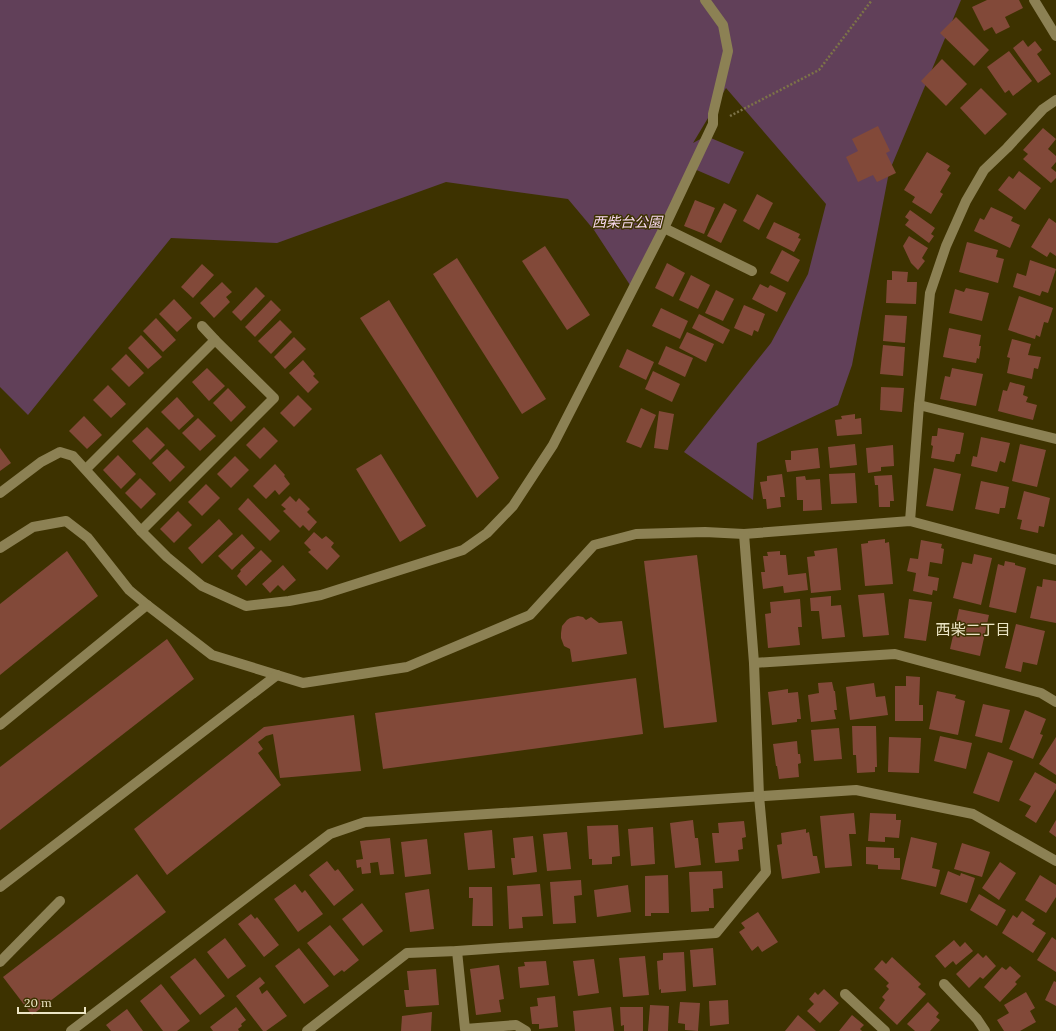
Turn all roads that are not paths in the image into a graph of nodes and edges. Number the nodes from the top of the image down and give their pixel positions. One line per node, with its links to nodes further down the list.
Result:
1 (706, 0): 5 (street)
2 (1034, 0): 3 (street)
3 (1056, 36)
4 (1056, 100): 9 (street)
5 (664, 228): 6 (street); 14 (street)
6 (752, 272)
7 (202, 326): 8 (street)
8 (215, 340): 11 (street); 14 (street)
9 (919, 405): 10 (street); 13 (street)
10 (1056, 439)
11 (86, 470): 12 (street); 14 (street)
12 (0, 493)
13 (910, 521): 15 (street); 17 (street)
14 (141, 531)
15 (744, 534): 19 (street); 20 (street)
16 (0, 548): 18 (street)
17 (1056, 560)
18 (147, 605): 20 (street); 22 (street)
19 (754, 663): 21 (street); 23 (street)
20 (276, 674): 25 (street)
21 (1056, 702)
22 (0, 725)
23 (759, 796): 24 (street); 27 (street); 31 (street)
24 (1056, 861)
25 (0, 887)
26 (60, 901): 28 (street)
27 (457, 951): 32 (street); 33 (street)
28 (0, 962)
29 (944, 984): 35 (street)
30 (845, 994): 34 (street)
31 (71, 1031)
32 (307, 1031)
33 (526, 1031)
34 (885, 1031)
35 (985, 1031)

